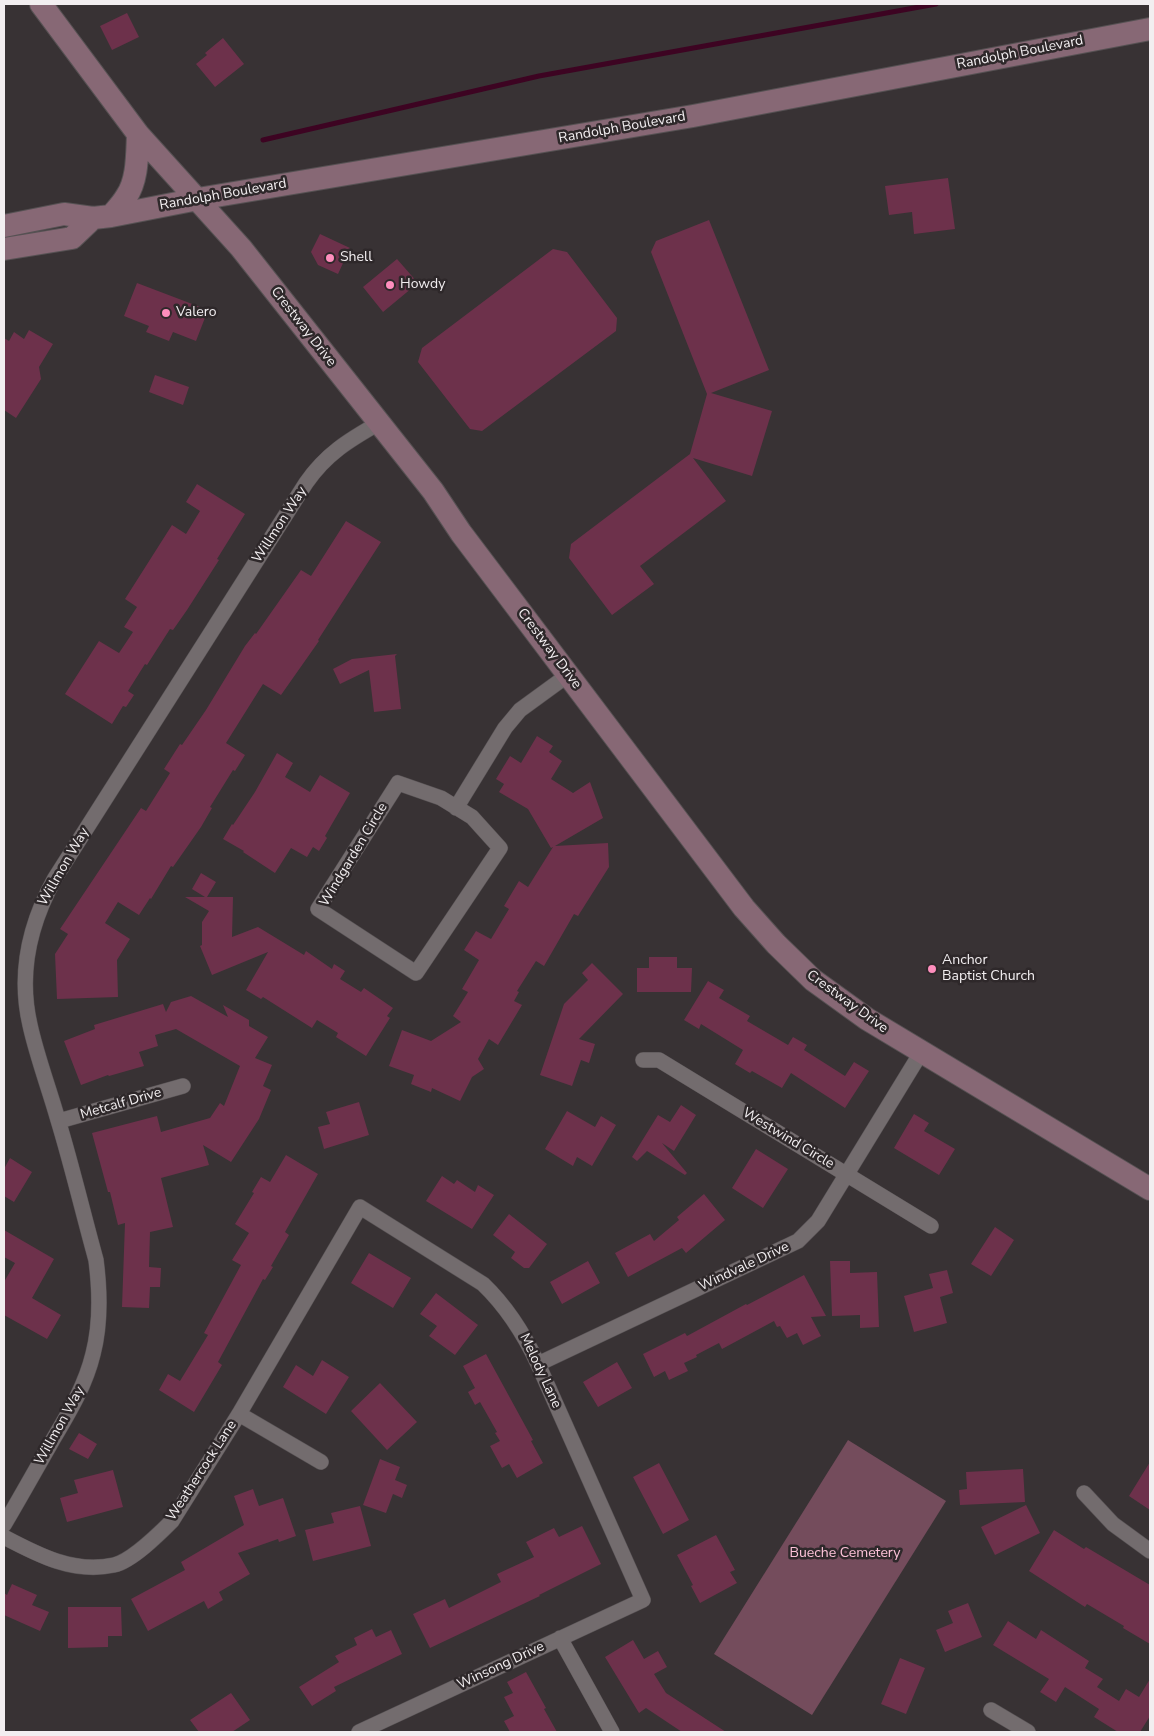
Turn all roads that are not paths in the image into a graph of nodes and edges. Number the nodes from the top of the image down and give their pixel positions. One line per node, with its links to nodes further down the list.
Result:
1 (41, 4): 3 (main road, Crestway Drive)
2 (1150, 29): 4 (main road, Randolph Boulevard)
3 (138, 134): 4 (main road, Crestway Drive); 5 (main road)
4 (198, 199): 5 (main road, Randolph Boulevard); 10 (main road, Crestway Drive)
5 (102, 217): 6 (main road, Randolph Boulevard); 9 (main road)
6 (35, 219): 7 (main road); 8 (main road, Randolph Boulevard)
7 (4, 221)
8 (4, 226)
9 (4, 249)
10 (379, 423): 11 (main road, Crestway Drive); 16 (street, Willmon Way)
11 (568, 675): 12 (street); 13 (main road, Crestway Drive)
12 (456, 808): 12 (street, Windgarden Circle)
13 (922, 1051): 17 (street, Windvale Drive); 18 (main road, Crestway Drive)
14 (643, 1060): 17 (street, Westwind Circle)
15 (182, 1086): 16 (street, Metcalf Drive)
16 (59, 1121): 25 (street, Willmon Way)
17 (847, 1175): 20 (street, Westwind Circle); 21 (street, Windvale Drive)
18 (1150, 1189)
19 (360, 1206): 21 (street, Melody Lane); 22 (street, Weathercock Lane)
20 (931, 1226)
21 (538, 1364): 28 (street, Melody Lane)
22 (239, 1414): 23 (street, Weathercock Lane); 26 (street, Weathercock Lane)
23 (321, 1462)
24 (1084, 1493): 27 (street)
25 (4, 1526)
26 (4, 1537)
27 (1150, 1550)
28 (643, 1600): 29 (street, Winsong Drive)
29 (560, 1638): 31 (street, Winsong Drive); 32 (street)
30 (991, 1710): 33 (street)
31 (359, 1732)
32 (612, 1732)
33 (1028, 1732)

